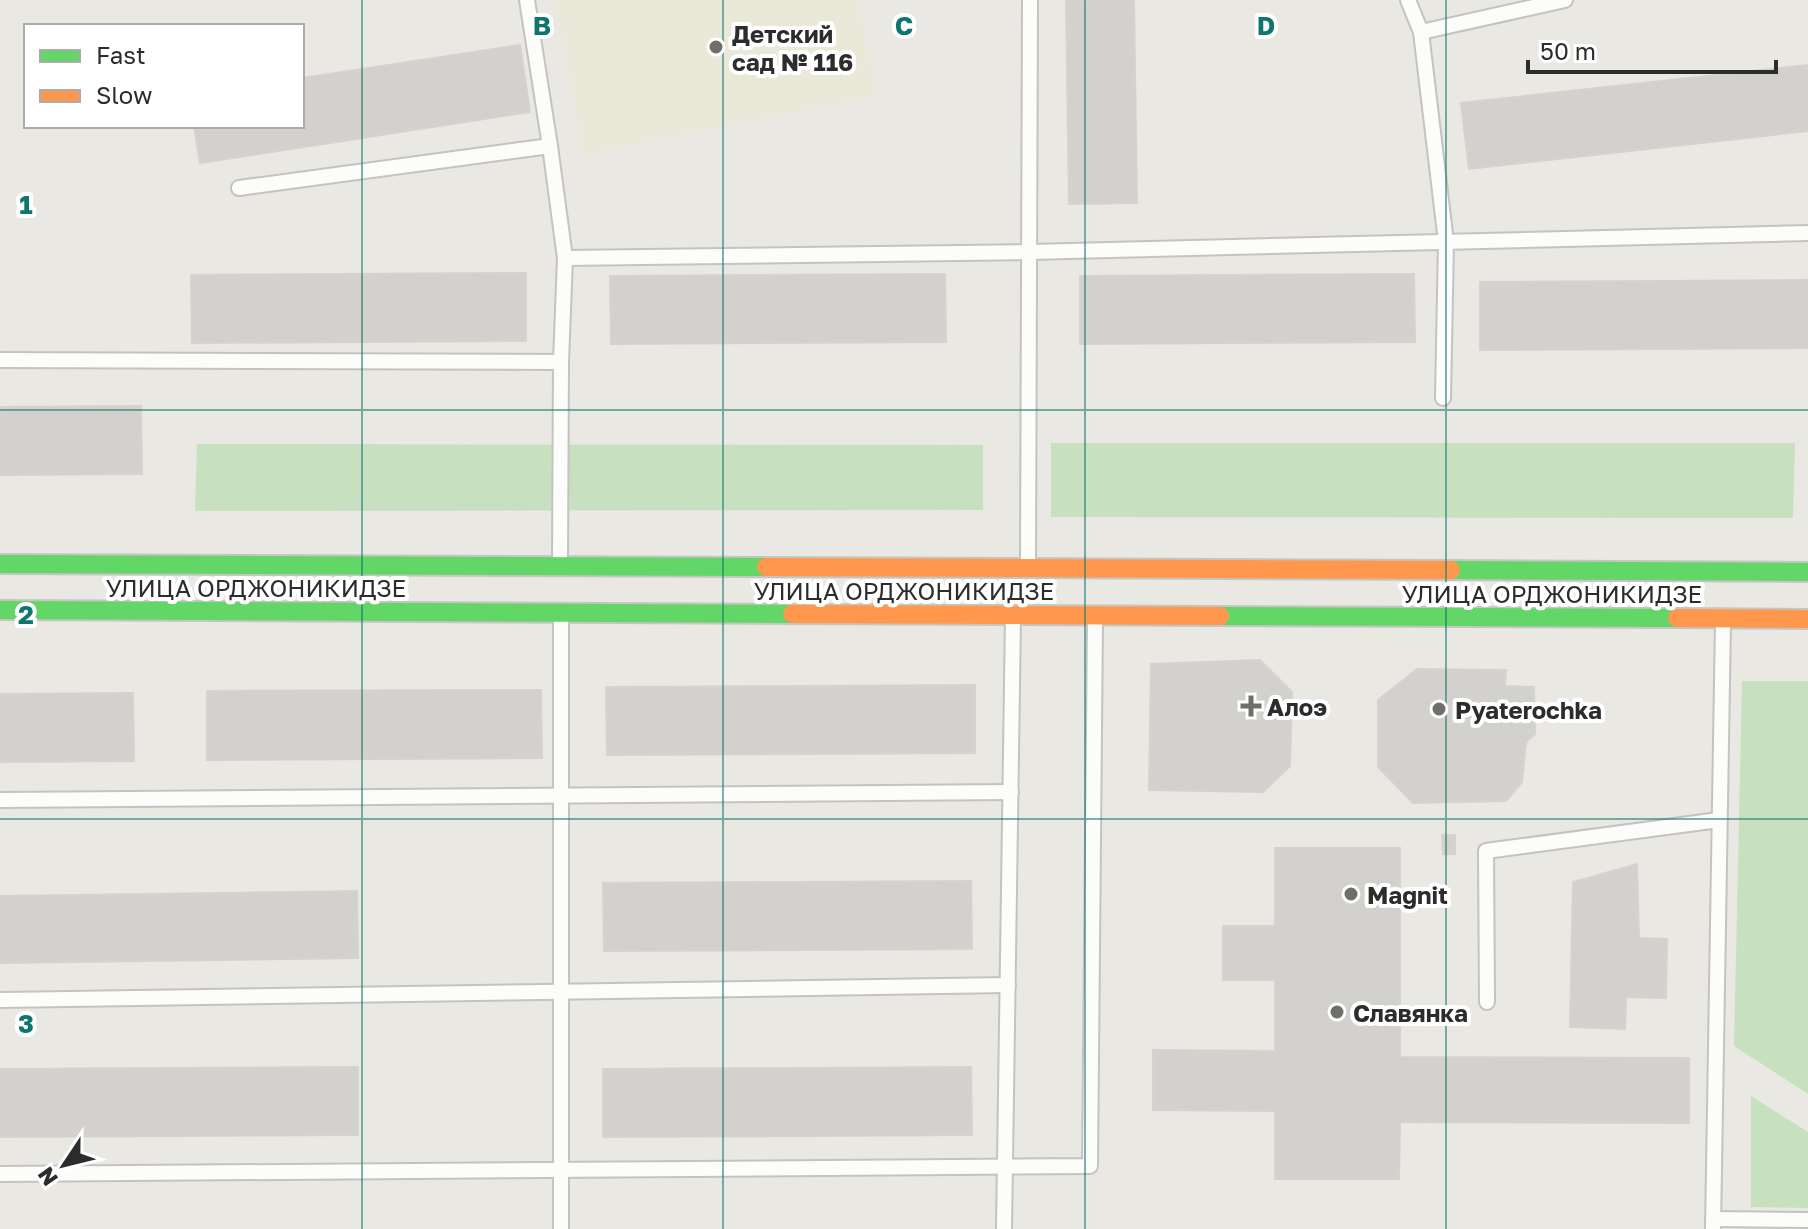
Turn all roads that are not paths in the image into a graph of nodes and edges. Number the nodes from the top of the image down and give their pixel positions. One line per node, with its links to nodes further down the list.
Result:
1 (527, 0): 6 (lane)
2 (1030, 0): 10 (lane)
3 (1408, 0): 5 (lane)
4 (1565, 0): 5 (lane)
5 (1421, 32): 9 (lane)
6 (550, 146): 7 (lane); 11 (lane)
7 (239, 188)
8 (1808, 233): 9 (lane)
9 (1446, 242): 10 (lane); 14 (lane)
10 (1029, 252): 11 (lane); 17 (lane)
11 (565, 258): 13 (lane)
12 (0, 360): 13 (lane)
13 (561, 362): 16 (lane)
14 (1443, 398)
15 (0, 564): 16 (main road, УЛИЦА ОРДЖОНИКИДЗЕ)
16 (560, 566): 17 (main road, УЛИЦА ОРДЖОНИКИДЗЕ)
17 (1028, 568): 18 (main road, УЛИЦА ОРДЖОНИКИДЗЕ)
18 (1773, 572): 19 (main road, УЛИЦА ОРДЖОНИКИДЗЕ); 20 (main road)
19 (1808, 572)
20 (1730, 603): 24 (main road, УЛИЦА ОРДЖОНИКИДЗЕ); 25 (main road, УЛИЦА ОРДЖОНИКИДЗЕ); 29 (lane)
21 (0, 610): 22 (main road, УЛИЦА ОРДЖОНИКИДЗЕ)
22 (561, 613): 23 (main road, УЛИЦА ОРДЖОНИКИДЗЕ); 27 (lane)
23 (1013, 615): 24 (main road, УЛИЦА ОРДЖОНИКИДЗЕ); 26 (lane)
24 (1096, 615): 34 (lane)
25 (1808, 619)
26 (1011, 792): 27 (lane); 30 (lane)
27 (560, 796): 28 (lane); 31 (lane)
28 (0, 800)
29 (1719, 820): 33 (lane); 38 (lane)
30 (1008, 985): 31 (lane); 34 (lane)
31 (561, 992): 32 (lane); 35 (lane)
32 (0, 1000)
33 (1487, 1002)
34 (1005, 1167): 35 (lane); 40 (lane)
35 (561, 1170): 36 (lane); 39 (lane)
36 (0, 1174)
37 (1808, 1220): 38 (lane)
38 (1713, 1224)
39 (561, 1229)
40 (1004, 1229)

